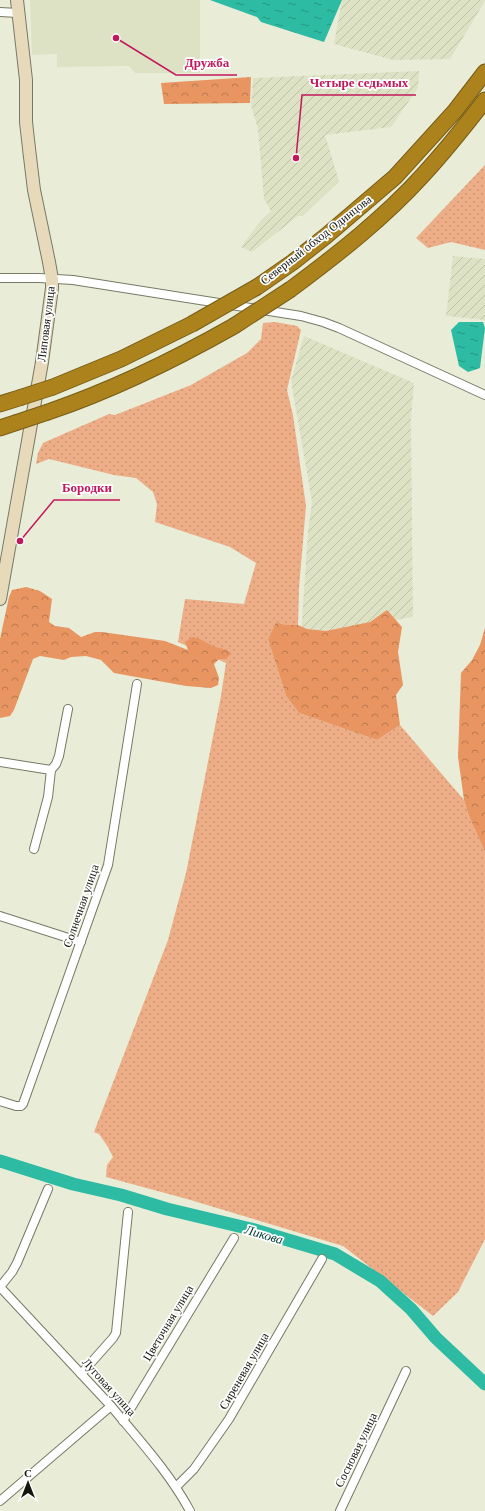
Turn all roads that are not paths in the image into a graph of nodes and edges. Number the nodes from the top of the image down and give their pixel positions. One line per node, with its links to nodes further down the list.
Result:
1 (17, 0): 3 (street, Липовая улица)
2 (0, 12): 3 (street)
3 (18, 13): 7 (street, Липовая улица)
4 (485, 72): 9 (highway, Северный обход Одинцова, bridge)
5 (485, 100): 10 (highway, Северный обход Одинцова, bridge)
6 (0, 278): 7 (street)
7 (52, 279): 8 (street); 11 (street, Липовая улица)
8 (485, 395)
9 (0, 404)
10 (0, 428)
11 (0, 599)
12 (137, 684): 18 (street, Солнечная улица)
13 (68, 710): 15 (street)
14 (0, 762): 15 (street)
15 (51, 770): 16 (street)
16 (34, 850)
17 (0, 916): 18 (street)
18 (81, 942): 19 (street, Солнечная улица)
19 (0, 1101)
20 (48, 1189): 24 (street)
21 (128, 1212): 26 (street)
22 (234, 1238): 28 (street, Цветочная улица)
23 (322, 1259): 29 (street, Сиреневая улица)
24 (1, 1291): 26 (street, Луговая улица)
25 (406, 1371): 32 (street, Сосновая улица)
26 (81, 1374): 27 (street, Луговая улица)
27 (111, 1406): 28 (street, Луговая улица); 30 (street)
28 (123, 1421): 29 (street, Луговая улица)
29 (176, 1487): 31 (street, Луговая улица)
30 (0, 1501)
31 (190, 1511)
32 (340, 1511)

